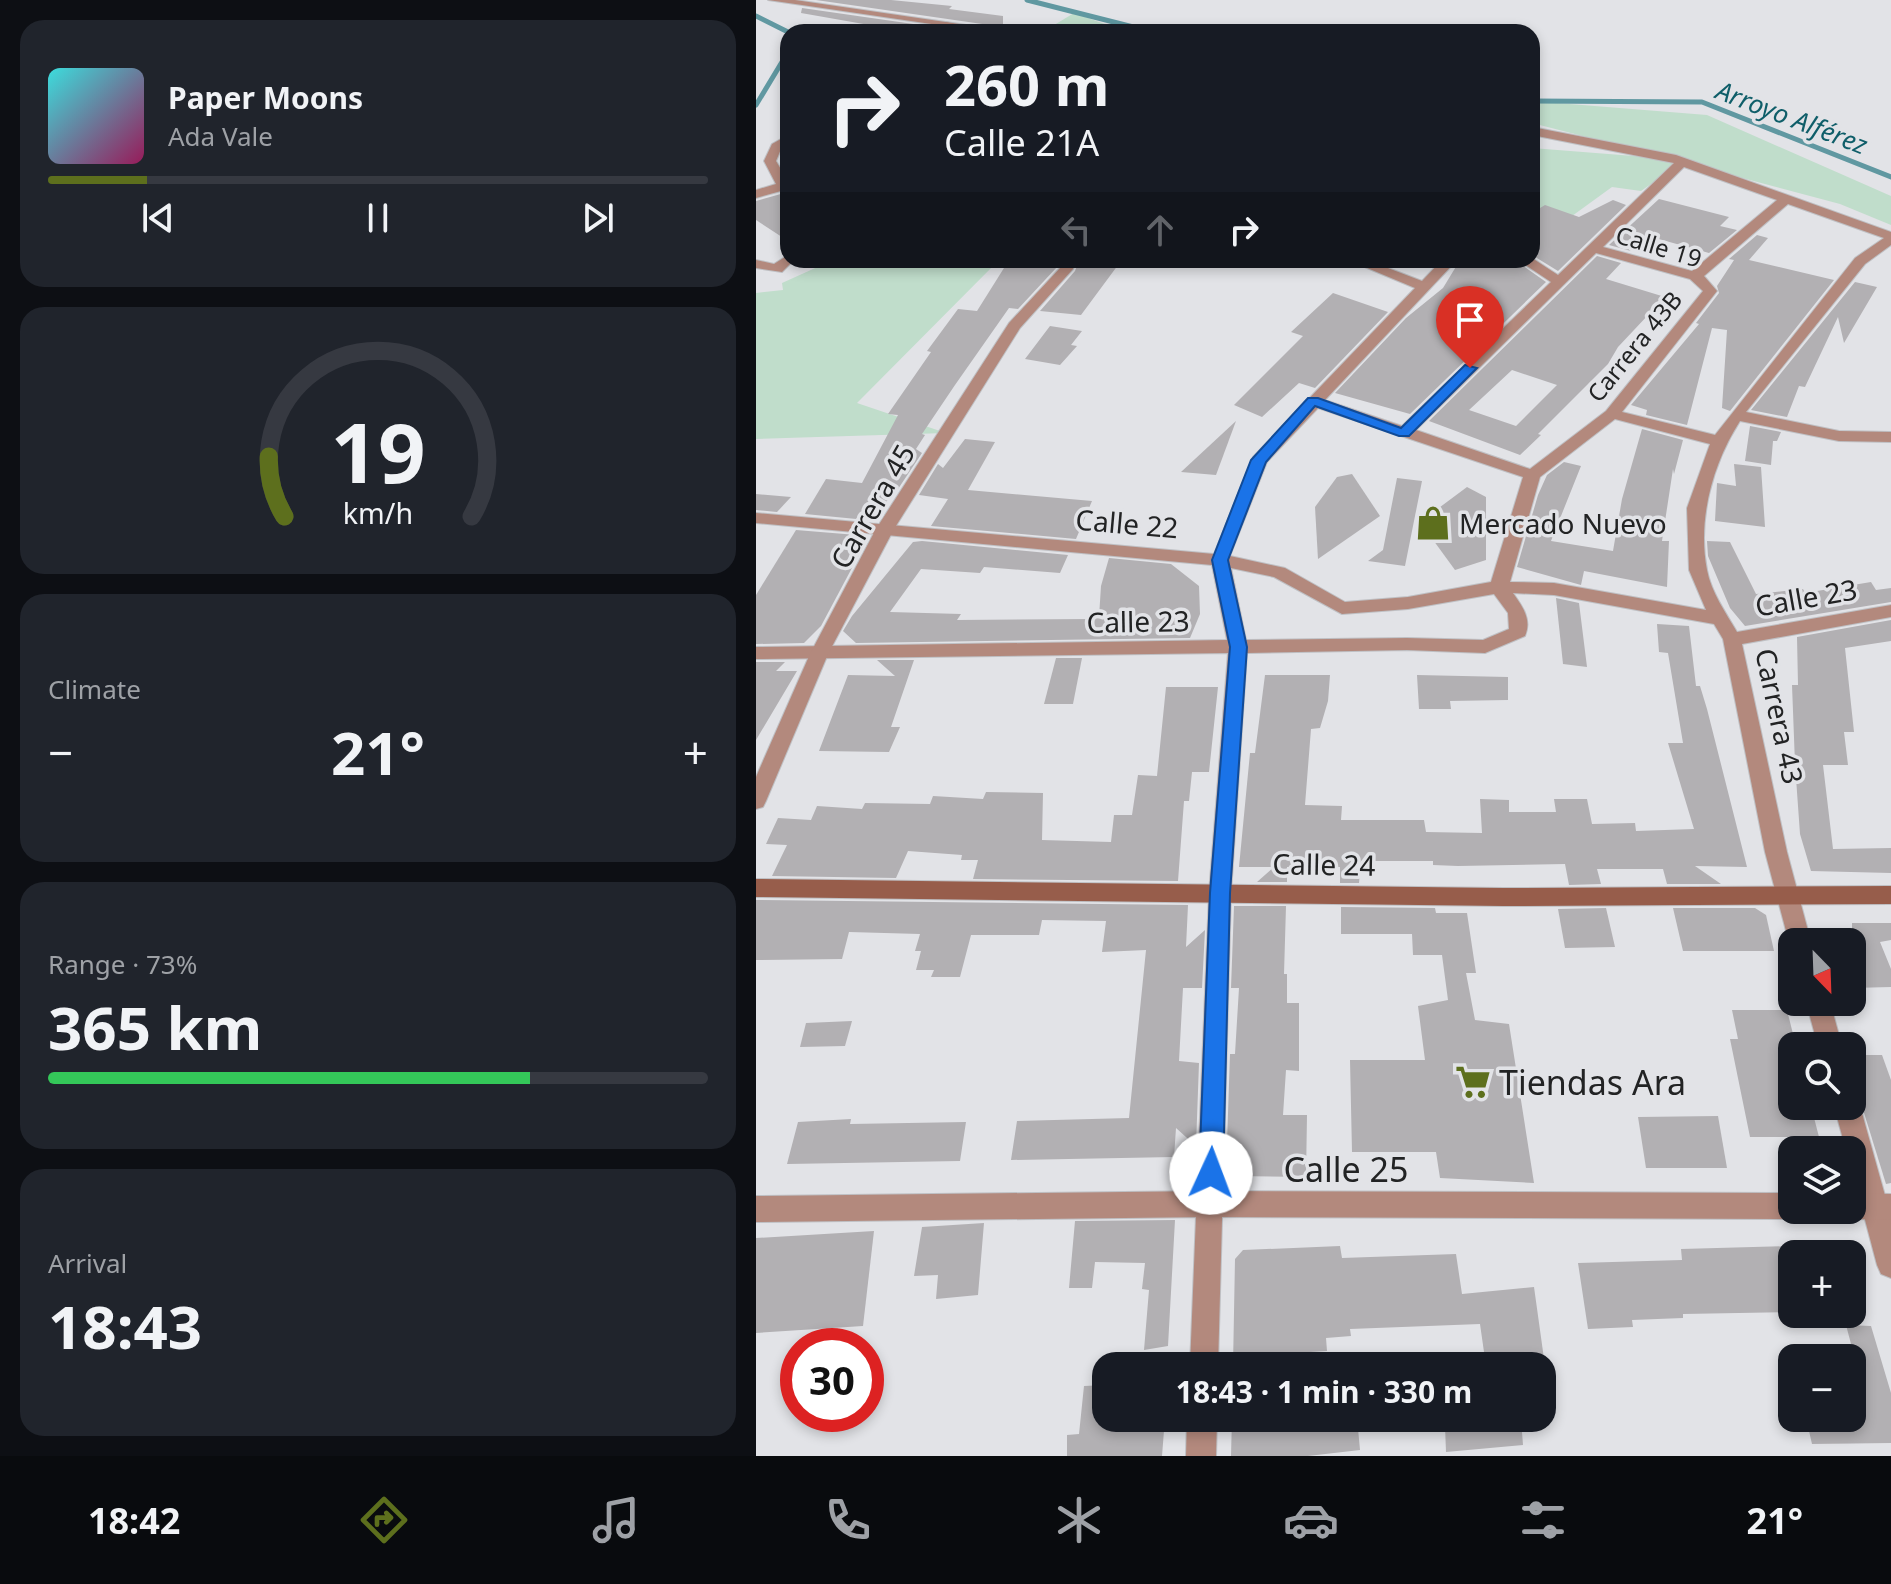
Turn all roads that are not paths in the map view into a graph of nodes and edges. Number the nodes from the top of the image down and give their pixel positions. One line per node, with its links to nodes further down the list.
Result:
1 (773, 0): 2 (street)
2 (949, 24)
3 (1540, 133): 5 (street)
4 (780, 144): 6 (street)
5 (1682, 162): 9 (street); 11 (street)
6 (780, 178)
7 (780, 187): 8 (street)
8 (756, 194)
9 (1786, 199): 10 (street); 18 (street)
10 (1891, 238): 24 (street, Carrera 43)
11 (1591, 248): 18 (street, Calle 19); 19 (street)
12 (756, 264): 13 (street)
13 (780, 264)
14 (1066, 268): 30 (street, Carrera 45)
15 (1376, 268): 20 (street)
16 (1441, 268): 20 (street)
17 (1538, 268): 19 (street)
18 (1695, 276): 21 (street, Calle 19)
19 (1558, 281): 25 (street)
20 (1422, 286): 22 (street)
21 (1710, 291): 23 (street, Carrera 43B)
22 (1313, 401): 25 (street); 31 (street)
23 (1612, 414): 27 (street); 28 (street, Carrera 43B)
24 (1736, 415): 26 (street); 27 (street, Carrera 43)
25 (1404, 433): 28 (street)
26 (1891, 437)
27 (1719, 441): 34 (street, Carrera 43)
28 (1532, 475): 32 (street)
29 (756, 518): 30 (street, Calle 22)
30 (885, 529): 31 (street, Calle 22); 38 (street, Carrera 45)
31 (1220, 560): 32 (street, Calle 22); 36 (street)
32 (1499, 587): 34 (street, Calle 22); 36 (street, Calle 23)
33 (1891, 611): 35 (street, Calle 23)
34 (1720, 619): 35 (street, Carrera 43)
35 (1732, 639): 42 (street, Carrera 43)
36 (1238, 647): 38 (street, Calle 23); 41 (street)
37 (756, 653): 38 (street, Calle 23)
38 (819, 654): 39 (street, Carrera 45)
39 (756, 801)
40 (756, 888): 41 (main road, Calle 24)
41 (1220, 893): 42 (main road, Calle 24); 46 (street)
42 (1787, 894): 43 (main road, Calle 24); 44 (street, Carrera 43)
43 (1891, 895)
44 (1796, 928)
45 (1851, 1120): 48 (street)
46 (1210, 1204): 47 (street, Calle 25); 49 (street, Calle 25); 51 (street)
47 (1778, 1206)
48 (1873, 1206): 50 (street)
49 (756, 1209)
50 (1891, 1265)
51 (1205, 1352)
52 (1202, 1432): 53 (street)
53 (1201, 1456)

